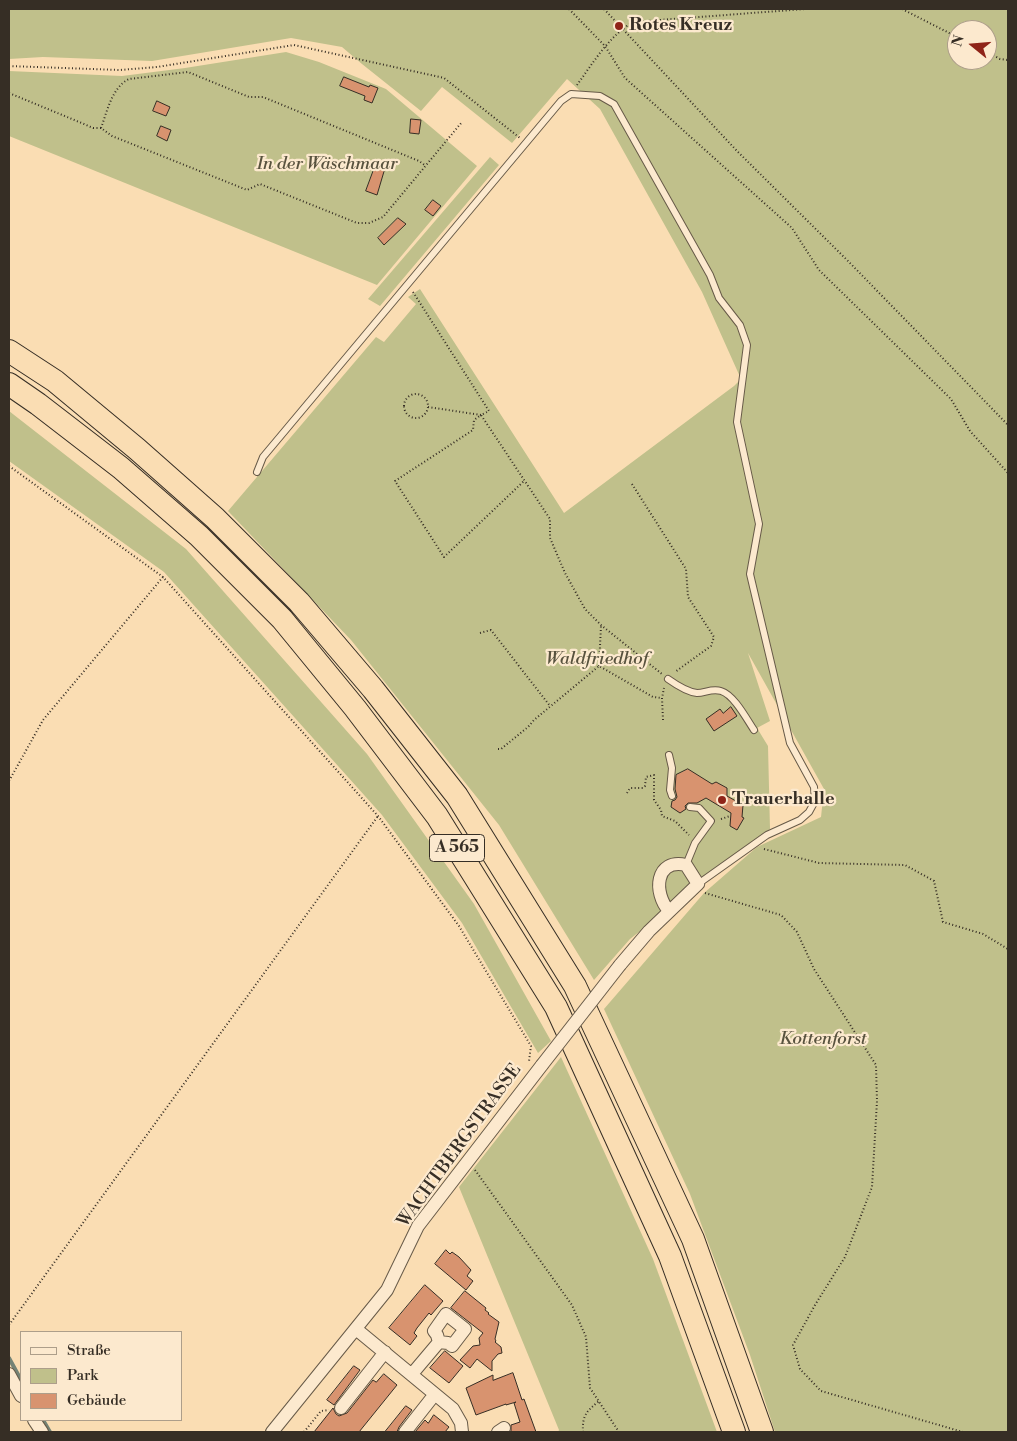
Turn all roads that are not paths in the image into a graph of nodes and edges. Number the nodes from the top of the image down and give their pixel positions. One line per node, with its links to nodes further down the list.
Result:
1 (9, 351): 26 (highway, A 565)
2 (9, 384): 25 (highway, A 565)
3 (257, 472): 10 (lane, WACHTBERGSTRASSE)
4 (668, 679): 5 (lane)
5 (754, 730)
6 (669, 755): 7 (lane)
7 (672, 796)
8 (690, 807): 9 (lane)
9 (686, 865): 10 (street); 11 (street)
10 (698, 884): 11 (street, WACHTBERGSTRASSE)
11 (668, 911): 12 (street, WACHTBERGSTRASSE, bridge)
12 (356, 1329): 14 (street); 22 (street, WACHTBERGSTRASSE)
13 (439, 1342): 16 (street)
14 (385, 1352): 16 (street); 19 (street)
15 (9, 1374): 17 (street)
16 (412, 1374): 18 (street)
17 (20, 1394)
18 (435, 1394): 23 (street); 24 (street)
19 (341, 1408)
20 (35, 1421): 21 (street)
21 (42, 1432)
22 (272, 1432)
23 (405, 1432)
24 (462, 1432)
25 (734, 1432)
26 (762, 1432)

